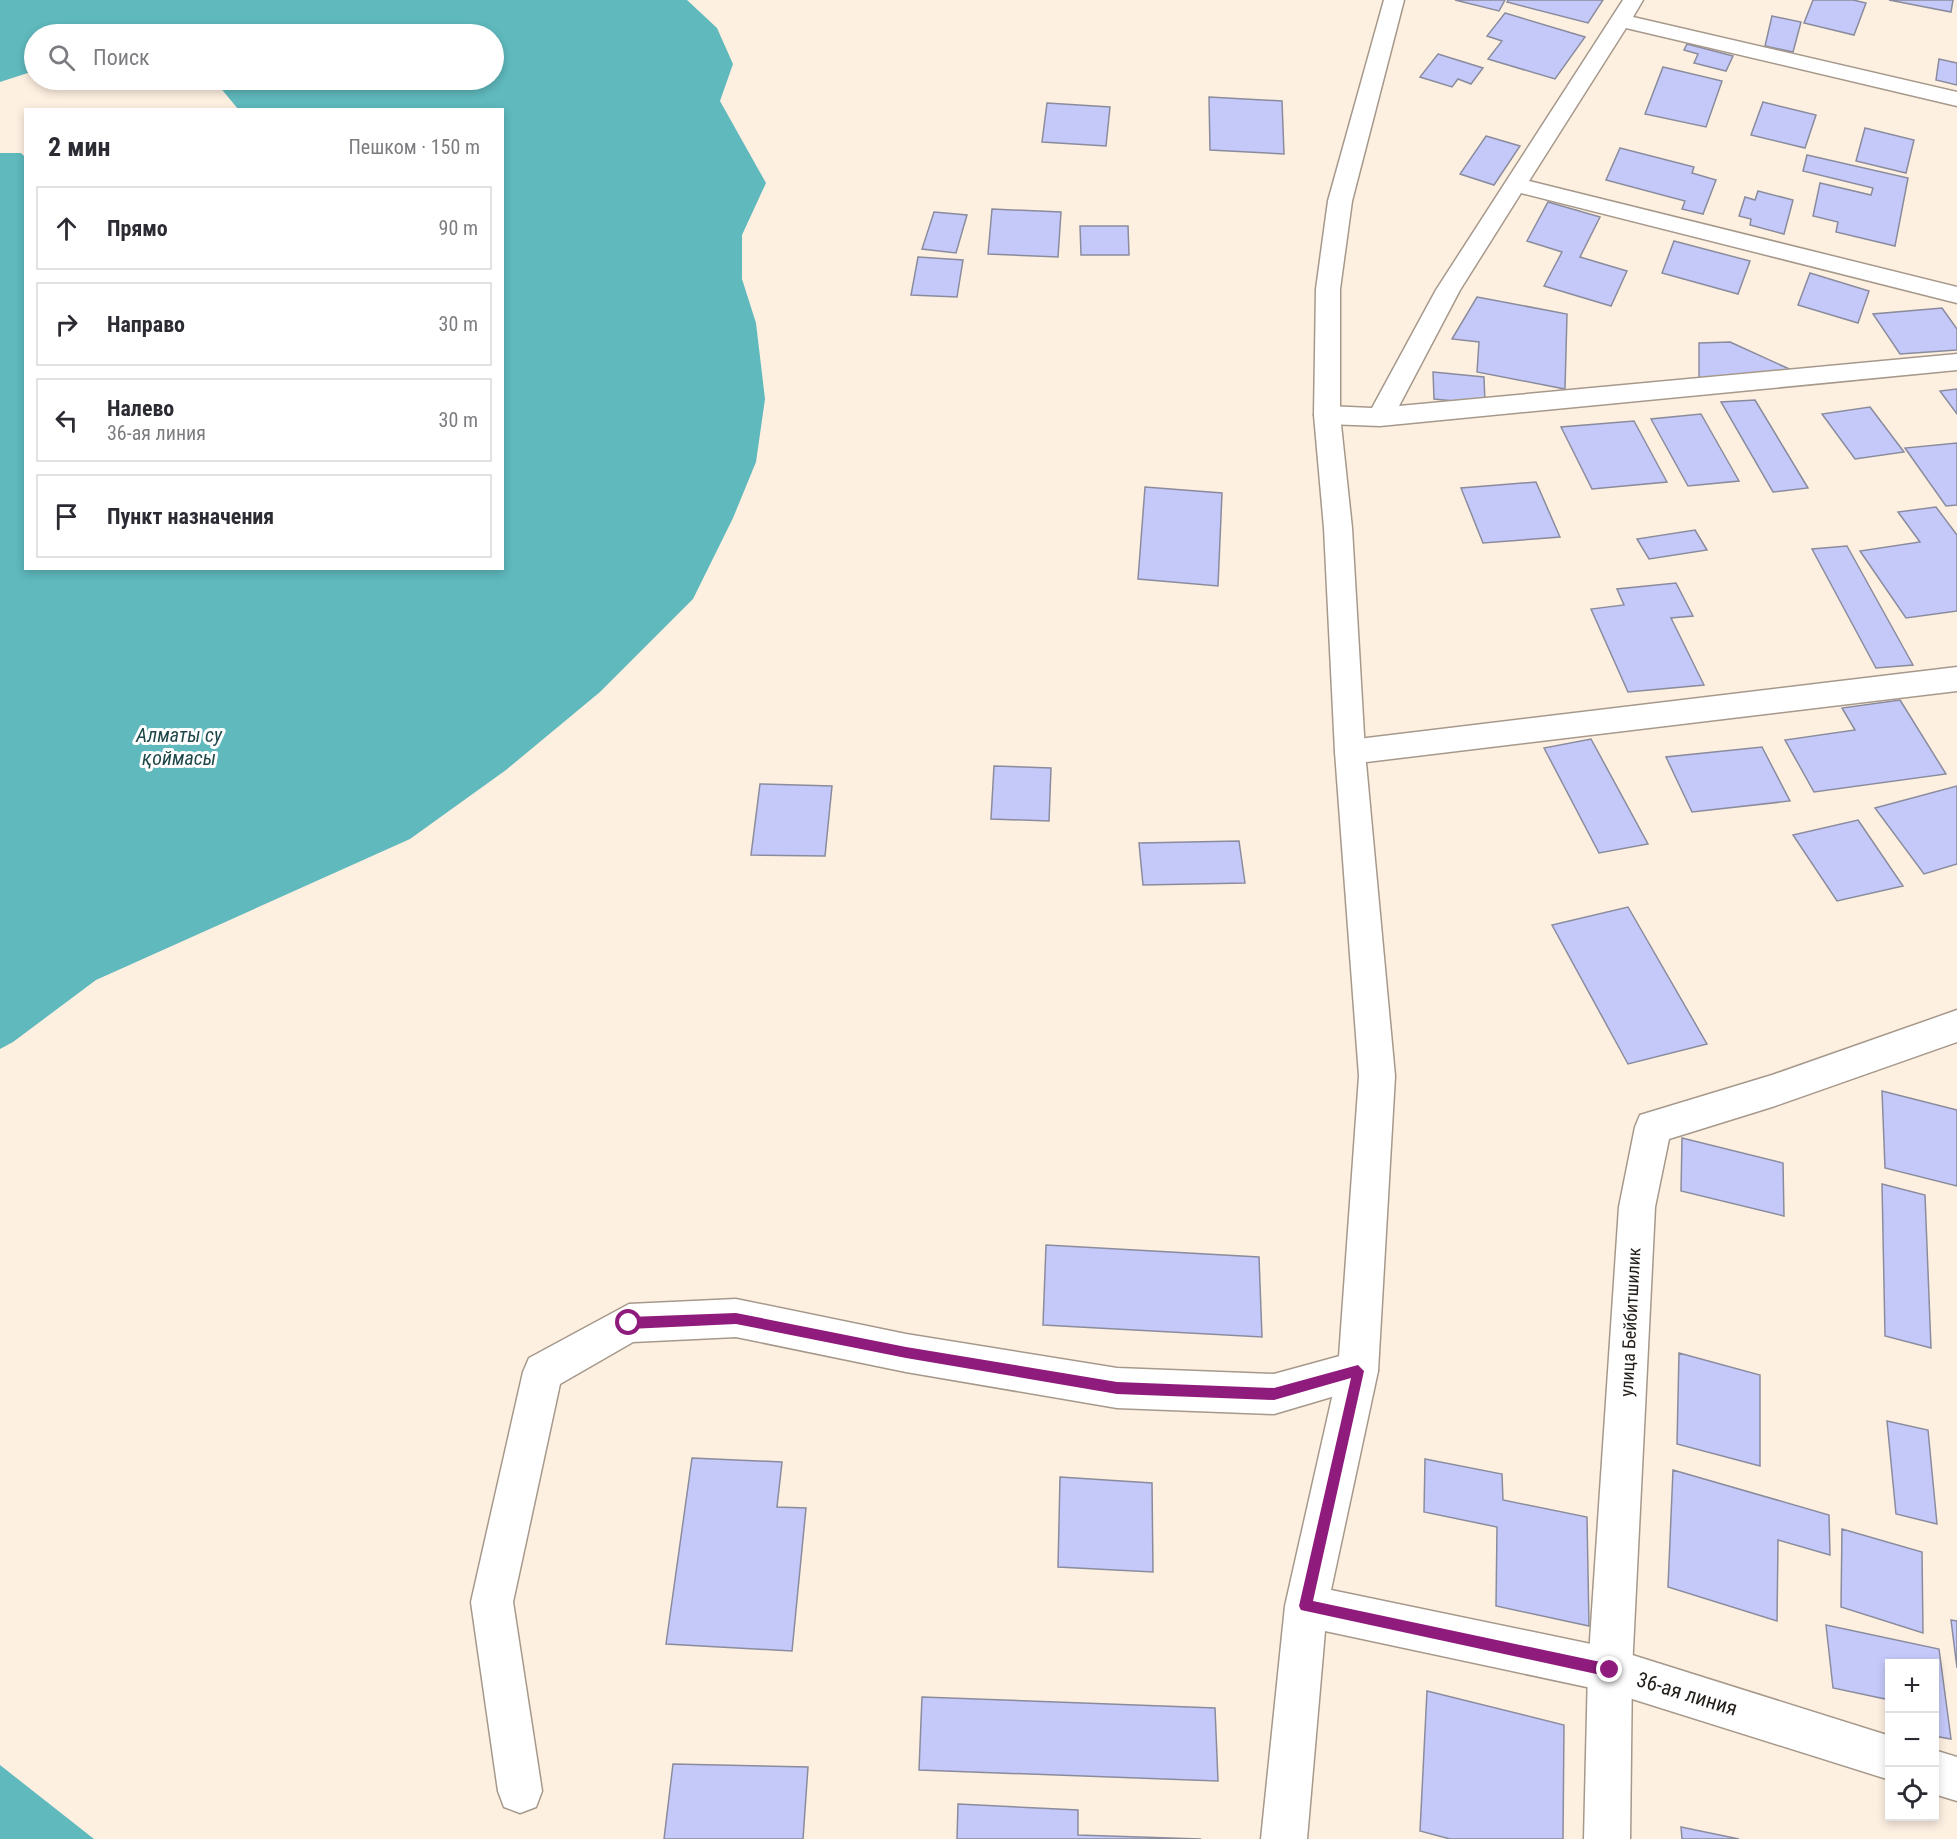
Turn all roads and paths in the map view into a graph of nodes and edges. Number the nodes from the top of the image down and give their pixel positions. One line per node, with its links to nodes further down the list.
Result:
1 (1394, 0): 8 (street)
2 (1633, 0): 3 (street)
3 (1620, 20): 4 (street); 5 (street)
4 (1957, 99)
5 (1515, 185): 6 (street); 9 (street)
6 (1957, 296)
7 (1957, 362): 9 (street)
8 (1327, 415): 9 (street); 11 (street)
9 (1380, 417)
10 (1957, 679): 11 (street)
11 (1350, 752): 13 (street)
12 (1957, 1026): 15 (street, улица Бейбитшилик)
13 (1358, 1371): 14 (street); 19 (street)
14 (1306, 1606): 15 (street, 36-ая линия); 20 (street)
15 (1610, 1670): 16 (street, 36-ая линия); 21 (street, улица Бейбитшилик)
16 (1885, 1756)
17 (1939, 1773): 18 (street)
18 (1957, 1779)
19 (520, 1791)
20 (1284, 1839)
21 (1608, 1839)

